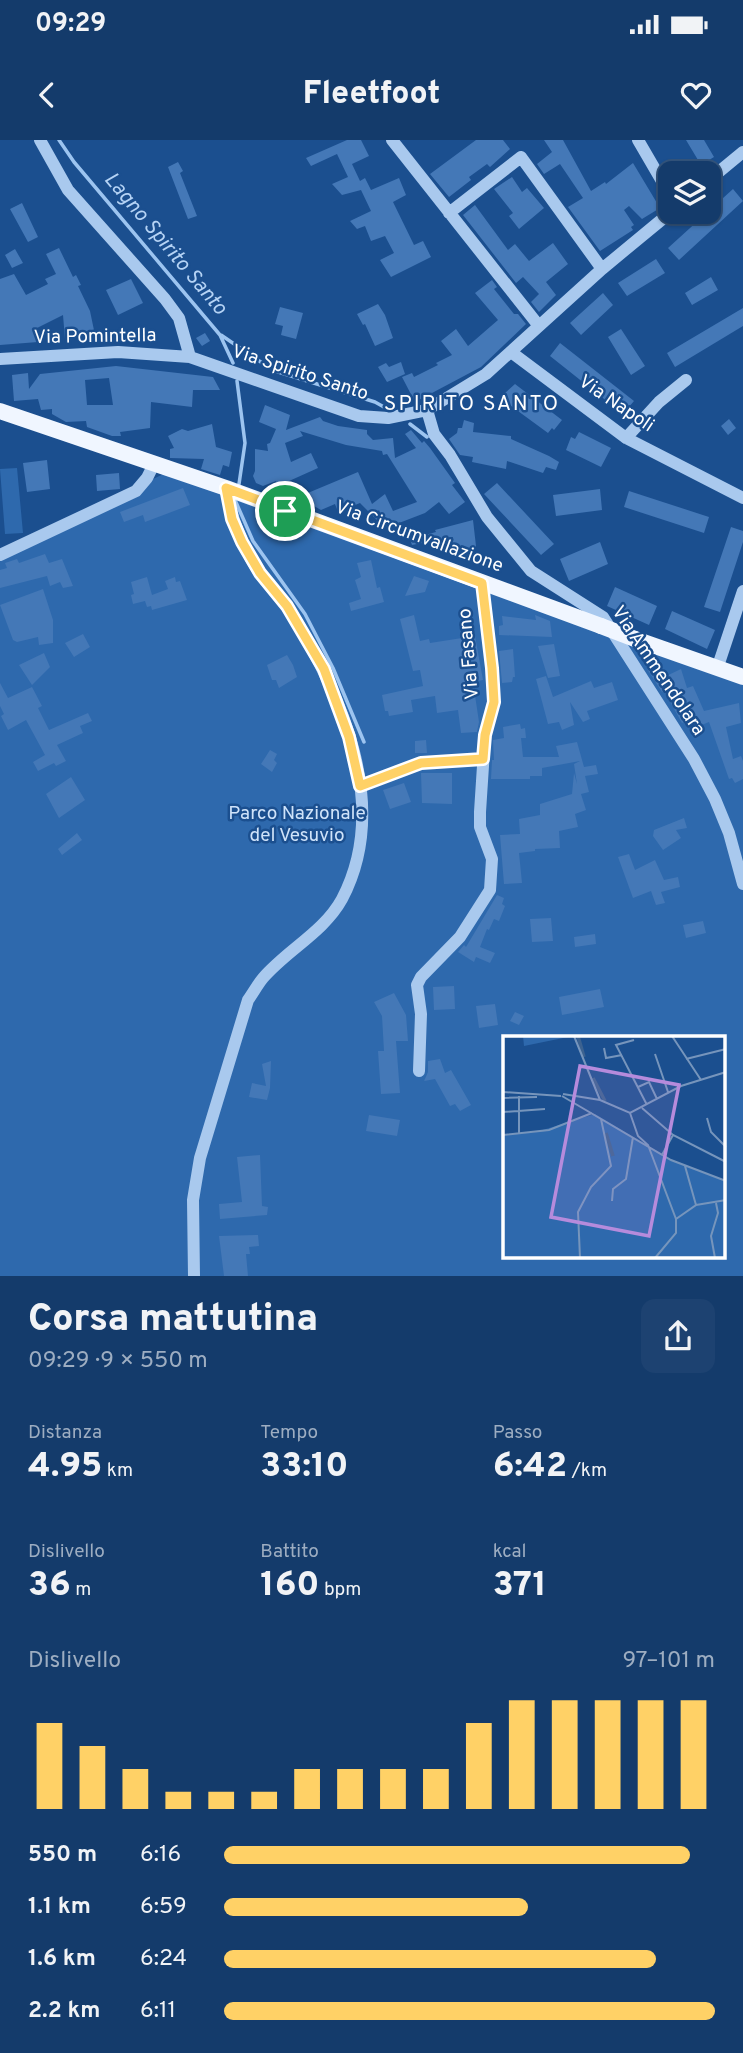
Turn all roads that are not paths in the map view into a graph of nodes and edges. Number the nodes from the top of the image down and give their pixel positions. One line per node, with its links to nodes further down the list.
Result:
1 (40, 140): 12 (street)
2 (392, 140): 7 (street)
3 (638, 140): 6 (street)
4 (743, 152): 5 (street)
5 (721, 170)
6 (658, 174)
7 (449, 213): 9 (street); 10 (street)
8 (658, 223): 9 (street, Via Spirito Santo)
9 (602, 269): 10 (street, Via Spirito Santo)
10 (539, 326): 11 (street, Via Spirito Santo)
11 (511, 352): 15 (street, Via Spirito Santo); 17 (street, Via Napoli)
12 (190, 357): 13 (street, Via Pomintella); 15 (street, Via Spirito Santo)
13 (0, 359)
14 (686, 380): 17 (street)
15 (427, 410): 28 (street, Via Ammendolara)
16 (0, 411): 18 (main road, Via Circumvallazione)
17 (626, 438): 20 (street, Via Napoli)
18 (154, 464): 19 (main road, Via Circumvallazione); 21 (street)
19 (226, 488): 22 (main road, Via Circumvallazione); 27 (street)
20 (743, 498)
21 (0, 555)
22 (482, 583): 24 (main road, Via Circumvallazione, bridge); 26 (street, Via Fasano)
23 (743, 591): 24 (street)
24 (717, 668): 25 (main road, Via Circumvallazione)
25 (743, 677)
26 (483, 759): 27 (street); 29 (street, Via Fasano)
27 (360, 786): 30 (street)
28 (743, 884)
29 (419, 1071)
30 (194, 1276)

